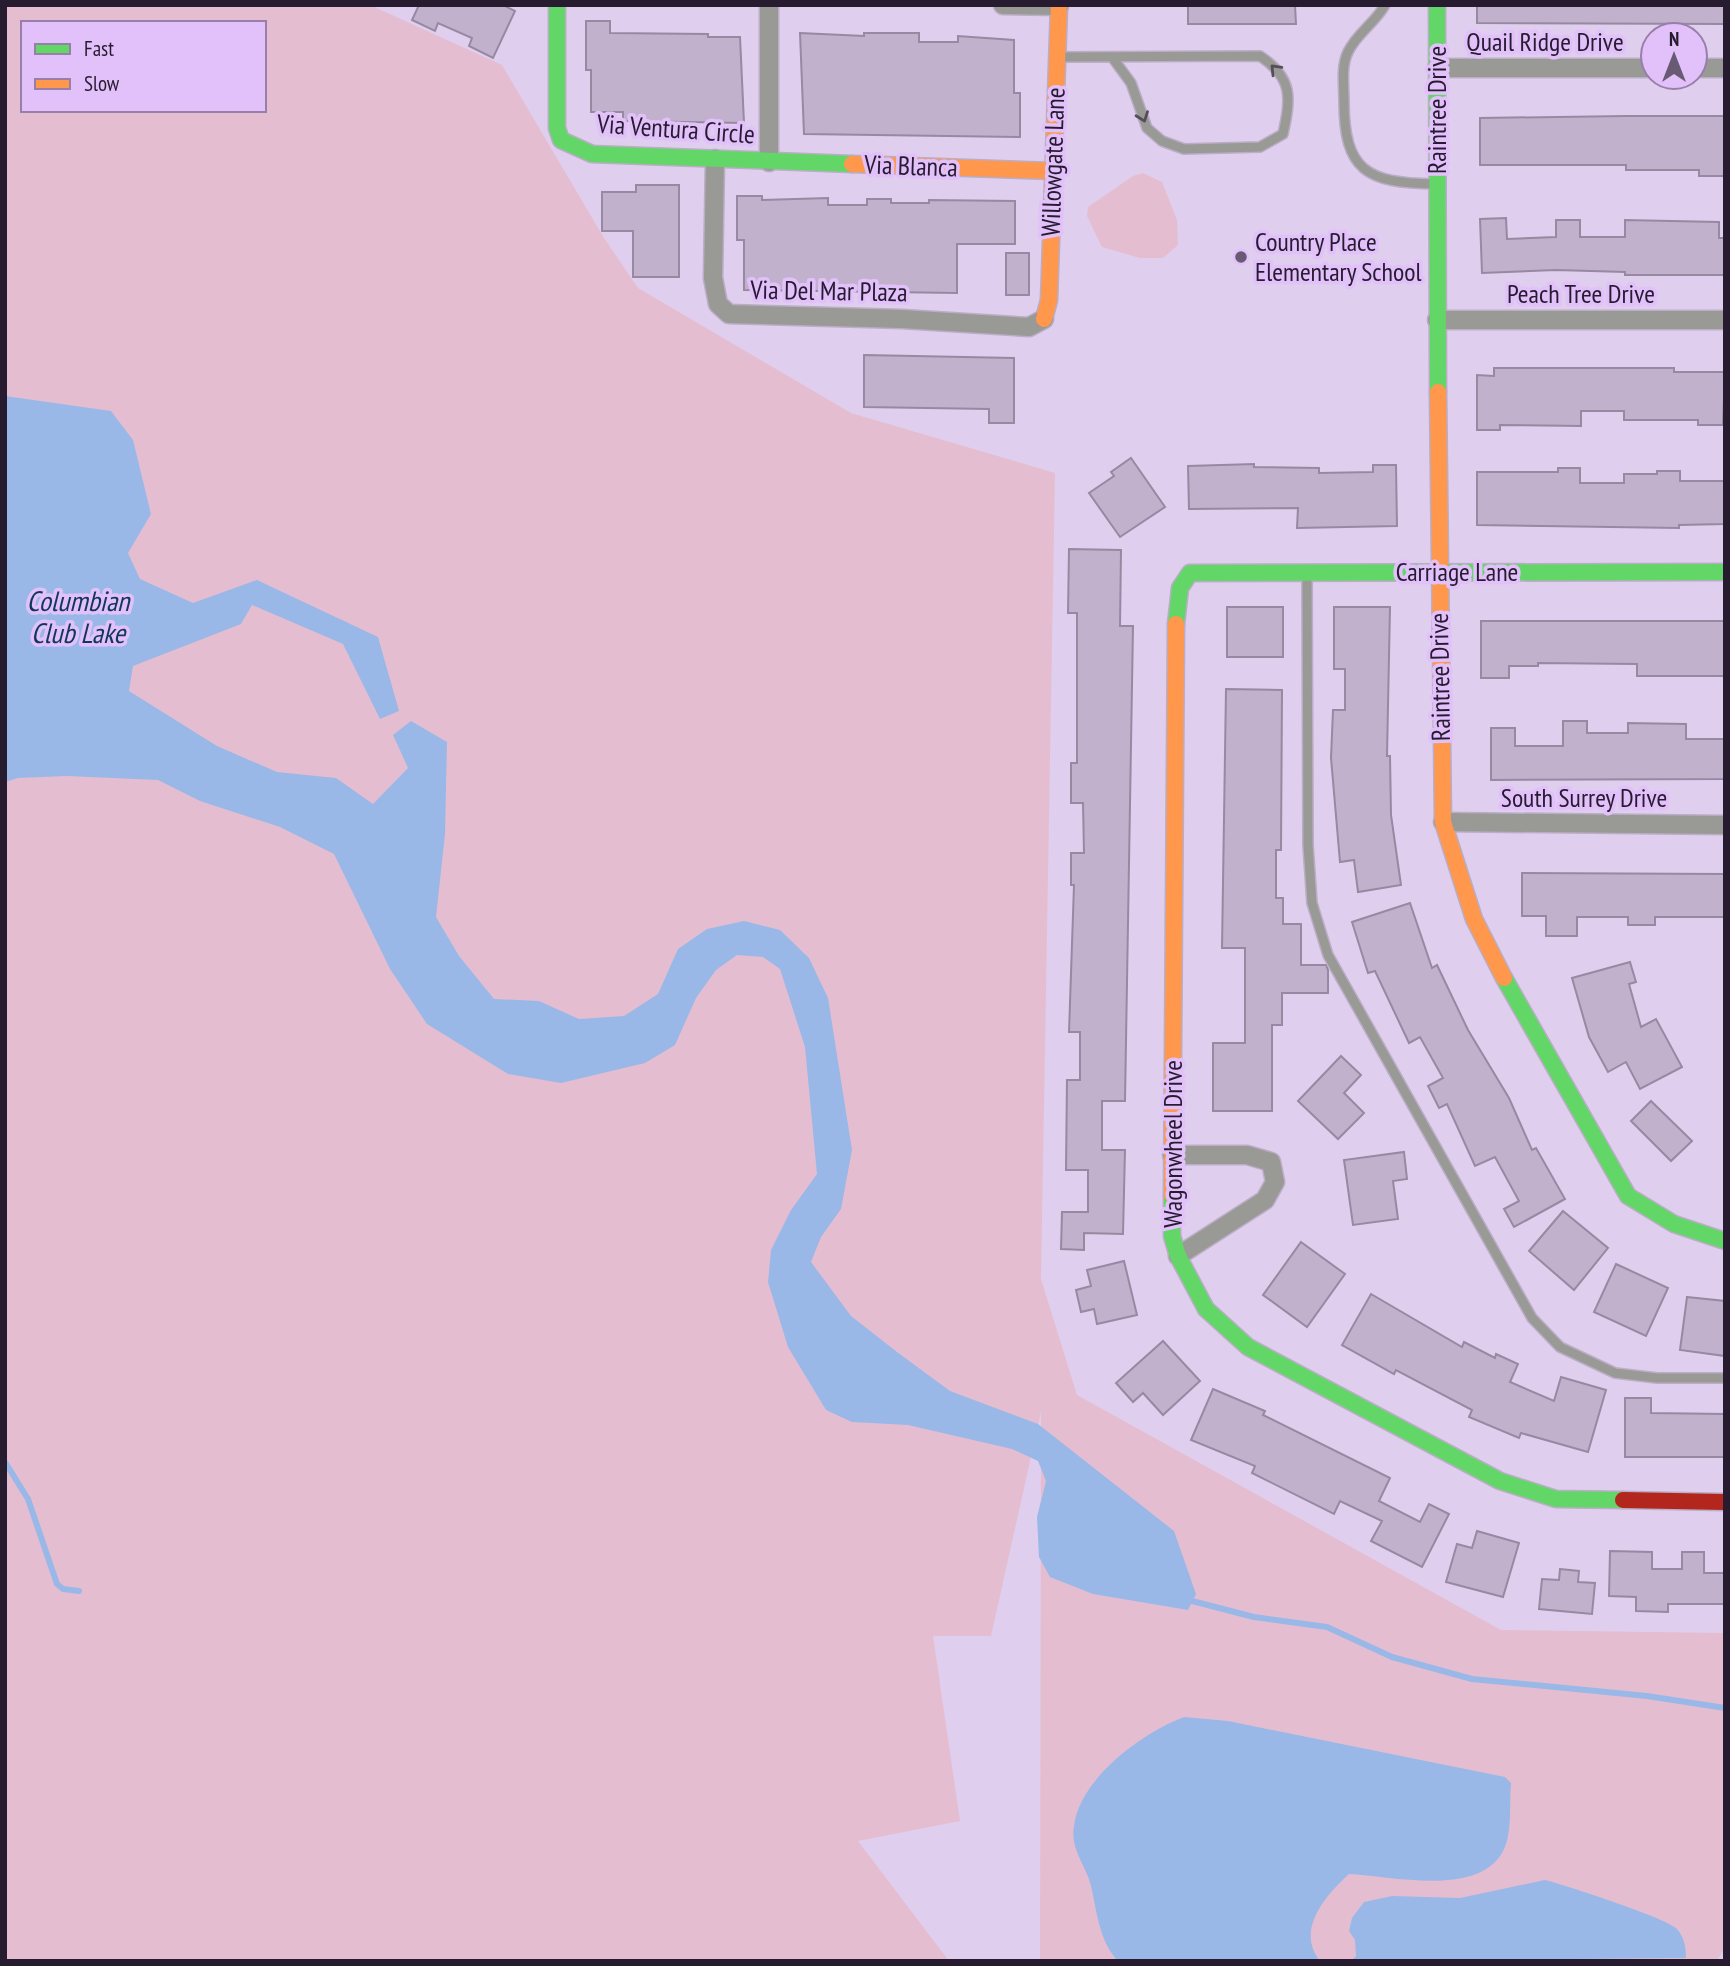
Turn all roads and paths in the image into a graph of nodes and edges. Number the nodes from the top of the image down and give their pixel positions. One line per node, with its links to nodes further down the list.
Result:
1 (557, 5): 11 (street, Via Ventura Circle)
2 (769, 5): 12 (street, Via Ventura Circle)
3 (1003, 5): 6 (street)
4 (1385, 5): 14 (lane)
5 (1437, 5): 9 (street, Raintree Drive)
6 (1059, 6): 7 (street, Willowgate Lane)
7 (1057, 57): 8 (lane); 13 (street, Willowgate Lane)
8 (1112, 57): 8 (lane, one-way to 8)
9 (1437, 68): 10 (street, Quail Ridge Drive); 14 (street, Raintree Drive)
10 (1639, 68)
11 (715, 159): 12 (street, Via Ventura Circle); 15 (street, Via Del Mar Plaza)
12 (769, 162): 13 (street, Via Blanca)
13 (1053, 171): 15 (street, Willowgate Lane)
14 (1437, 184): 16 (street, Raintree Drive)
15 (1044, 319)
16 (1437, 320): 17 (street, Peach Tree Drive); 19 (street, Raintree Drive)
17 (1725, 320)
18 (1307, 572): 19 (street, Carriage Lane); 21 (street, Carriage Lane); 27 (lane)
19 (1438, 572): 20 (street, Carriage Lane); 22 (street, Raintree Drive)
20 (1725, 572)
21 (1190, 573): 24 (street, Wagonwheel Drive)
22 (1443, 822): 23 (street, South Surrey Drive); 25 (street, Raintree Drive)
23 (1725, 825)
24 (1172, 1155): 26 (street, Wagonwheel Drive); 26 (street)
25 (1725, 1241)
26 (1178, 1256): 28 (street, Wagonwheel Drive)
27 (1725, 1378)
28 (1725, 1502)

